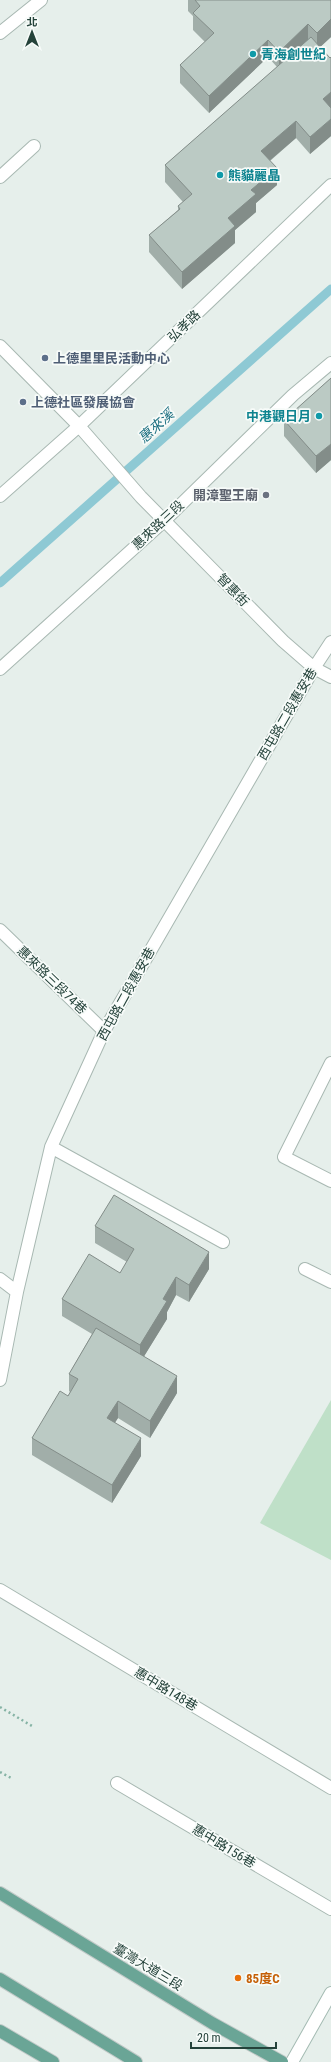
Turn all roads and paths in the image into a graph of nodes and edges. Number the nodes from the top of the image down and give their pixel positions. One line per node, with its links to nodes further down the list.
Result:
1 (41, 0): 2 (street)
2 (0, 33)
3 (34, 146): 4 (street)
4 (0, 177)
5 (331, 185): 8 (street, 弘孝路)
6 (0, 346): 8 (street)
7 (331, 363): 10 (street, 惠來路三段)
8 (79, 426): 9 (street, 弘孝路); 10 (street, 智惠街)
9 (0, 496)
10 (165, 520): 12 (street, 智惠街); 13 (street, 惠來路三段)
11 (331, 642): 12 (street, 西屯路二段惠安巷)
12 (314, 668): 14 (street, 智惠街); 16 (street, 西屯路二段惠安巷)
13 (0, 669)
14 (331, 677)
15 (0, 930): 16 (street, 惠來路三段74巷)
16 (104, 1031): 18 (street, 西屯路二段惠安巷)
17 (331, 1062): 19 (street)
18 (51, 1147): 20 (street); 24 (street, 西屯路二段惠安巷)
19 (331, 1181)
20 (223, 1242)
21 (305, 1269): 23 (street)
22 (0, 1279): 24 (street)
23 (331, 1282)
24 (17, 1292): 25 (street, 西屯路二段惠安巷)
25 (0, 1380)
26 (0, 1590): 32 (street, 惠中路148巷)
27 (0, 1707): 28 (path)
28 (32, 1726)
29 (0, 1772): 30 (path)
30 (13, 1779)
31 (117, 1783): 34 (street, 惠中路156巷)
32 (331, 1788)
33 (0, 1893): 40 (main road, 臺灣大道三段)
34 (331, 1909)
35 (0, 1979): 39 (main road)
36 (331, 1992): 41 (street)
37 (0, 2031): 38 (main road)
38 (53, 2062)
39 (136, 2062)
40 (282, 2062)
41 (292, 2062)

